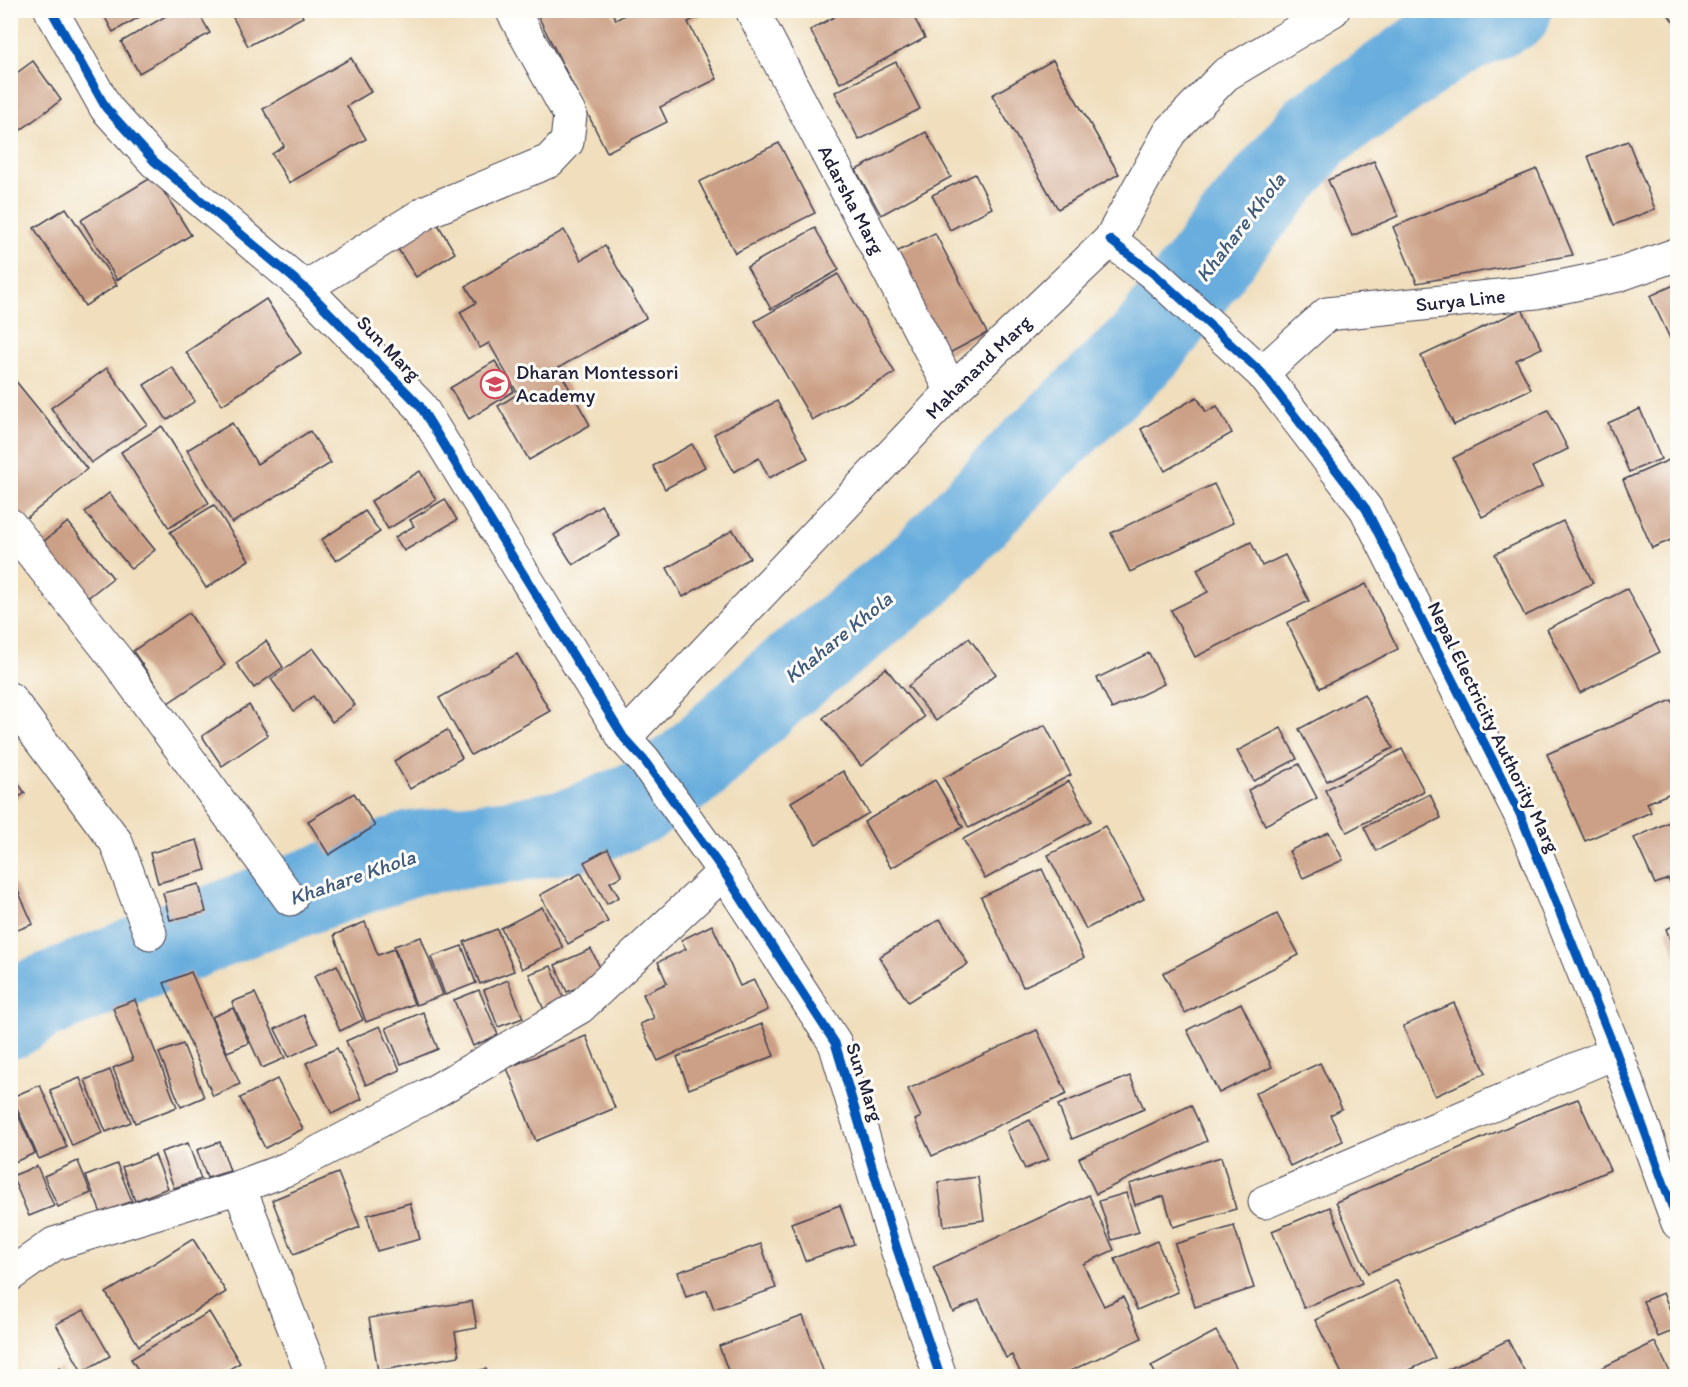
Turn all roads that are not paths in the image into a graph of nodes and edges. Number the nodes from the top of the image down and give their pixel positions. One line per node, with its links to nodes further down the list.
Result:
1 (51, 10): 7 (street, Sun Marg)
2 (512, 10): 7 (street)
3 (752, 10): 9 (street, Adarsha Marg)
4 (1333, 10): 5 (street, Mahanand Marg)
5 (1110, 240): 8 (street, Nepal Electricity Authority Marg); 9 (street, Mahanand Marg)
6 (1677, 254): 8 (street, Surya Line)
7 (305, 288): 12 (street, Sun Marg)
8 (1262, 373): 16 (street, Nepal Electricity Authority Marg)
9 (952, 391): 12 (street, Mahanand Marg)
10 (10, 525): 14 (street)
11 (10, 699): 15 (street)
12 (634, 749): 13 (street, Sun Marg)
13 (724, 872): 17 (street); 22 (street, Sun Marg)
14 (290, 898)
15 (150, 933)
16 (1616, 1052): 18 (street); 19 (street, Nepal Electricity Authority Marg)
17 (239, 1186): 20 (street); 21 (street)
18 (1265, 1202)
19 (1677, 1222)
20 (10, 1275)
21 (313, 1377)
22 (940, 1377)

